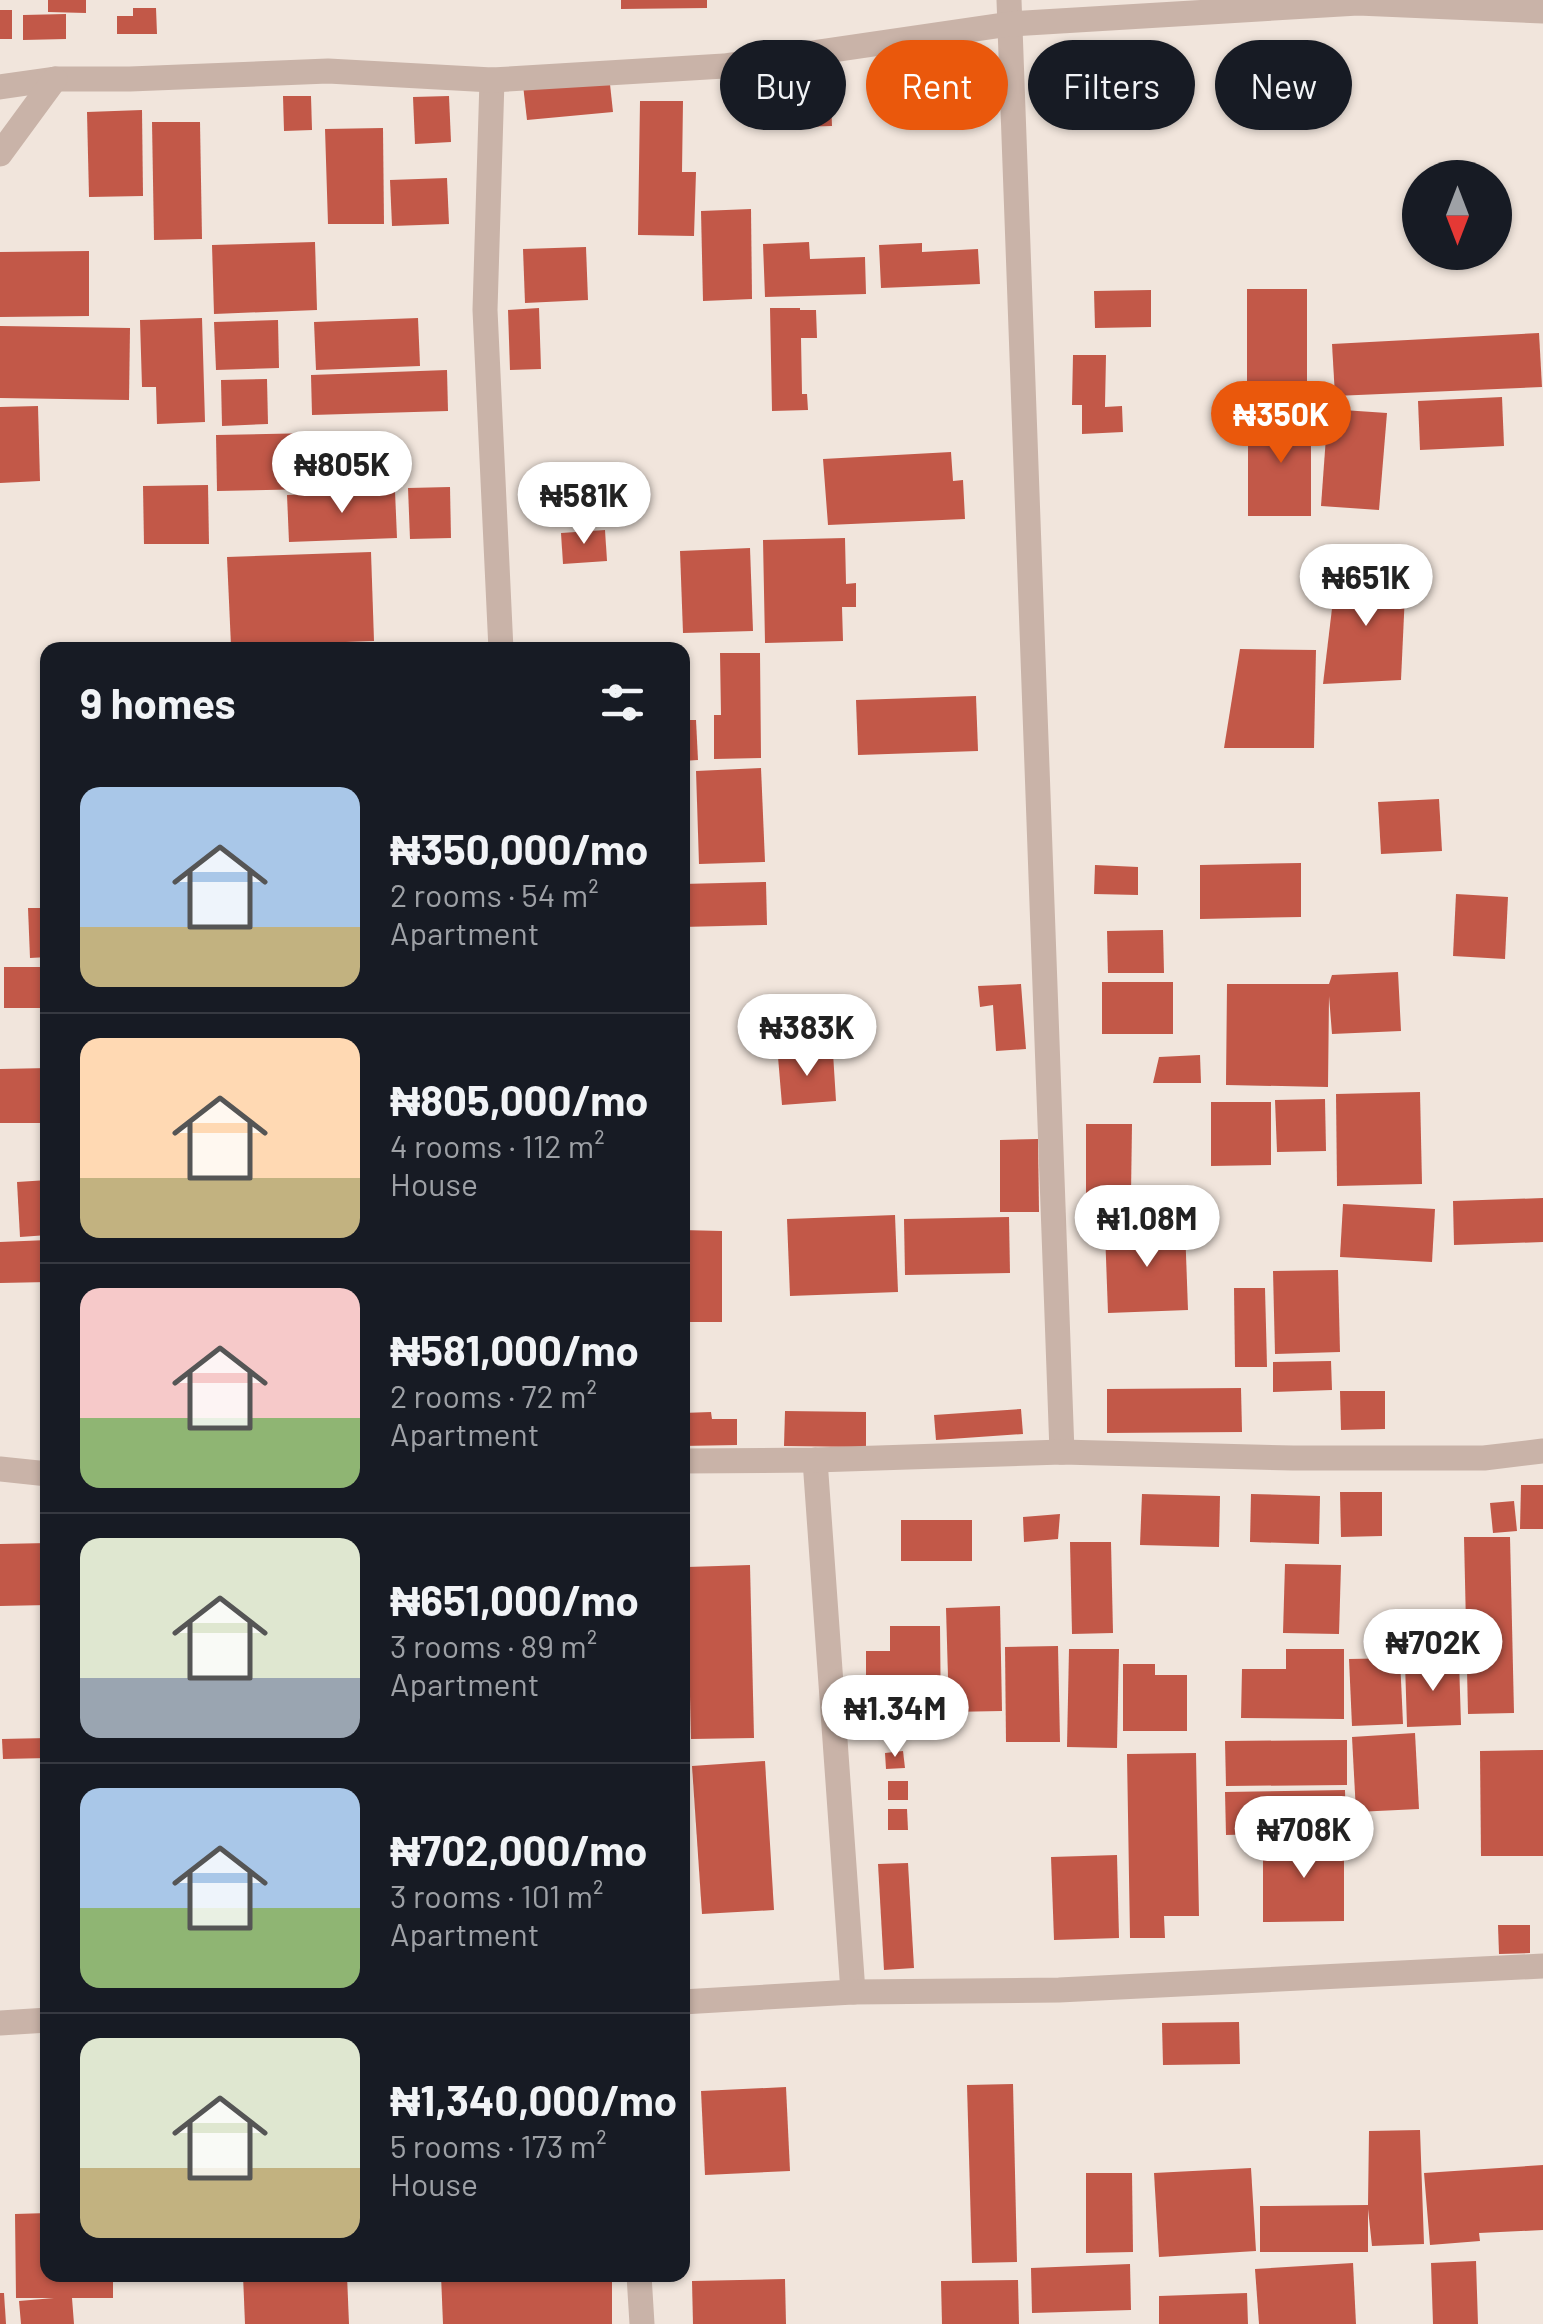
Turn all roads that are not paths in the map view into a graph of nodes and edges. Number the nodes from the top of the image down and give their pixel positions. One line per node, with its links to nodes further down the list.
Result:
1 (1543, 11): 2 (street)
2 (1009, 12): 4 (street); 9 (street)
3 (55, 79): 4 (street); 5 (street); 6 (street)
4 (492, 80): 7 (street)
5 (0, 87)
6 (0, 154)
7 (501, 642)
8 (1543, 1451): 9 (street)
9 (1062, 1452): 10 (street)
10 (814, 1460): 11 (street); 15 (street)
11 (690, 1462)
12 (0, 1469): 13 (street)
13 (40, 1473)
14 (1543, 1966): 15 (street)
15 (853, 1992): 16 (street)
16 (690, 2002)
17 (40, 2020): 18 (street)
18 (0, 2023)
19 (639, 2282): 20 (street)
20 (642, 2324)

